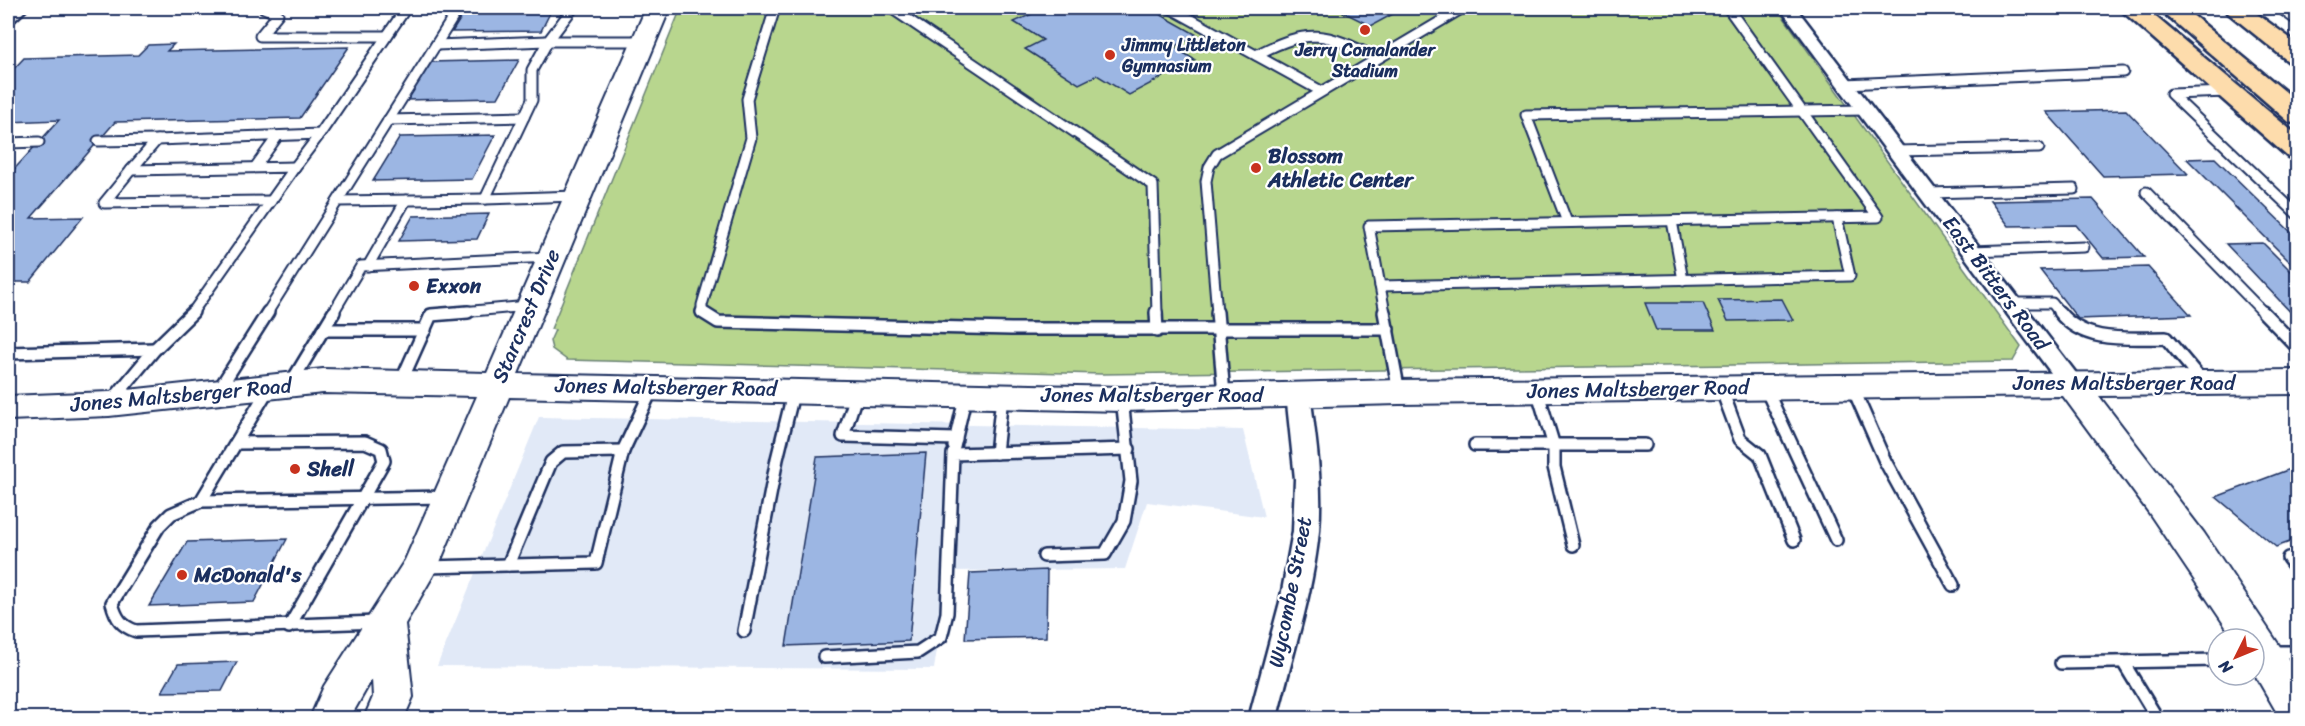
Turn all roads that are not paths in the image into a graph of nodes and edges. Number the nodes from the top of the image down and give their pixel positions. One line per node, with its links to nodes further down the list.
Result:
1 (20, 8): 18 (street)
2 (264, 8): 20 (lane)
3 (406, 8): 20 (lane)
4 (459, 8): 23 (lane)
5 (573, 8): 22 (lane)
6 (658, 8): 21 (main road, Starcrest Drive)
7 (775, 8): 72 (lane)
8 (891, 8): 72 (lane)
9 (1170, 8): 24 (lane)
10 (1463, 8): 26 (lane)
11 (1728, 8): 33 (lane)
12 (1788, 8): 28 (street, East Bitters Road)
13 (2132, 8): 31 (highway)
14 (2170, 8): 34 (highway)
15 (2201, 8): 29 (highway)
16 (2234, 8): 25 (highway)
17 (2280, 8): 19 (lane)
18 (8, 17)
19 (2298, 21)
20 (387, 36): 37 (lane)
21 (644, 40): 22 (lane); 52 (main road, Starcrest Drive)
22 (548, 41): 23 (lane); 35 (lane)
23 (436, 45): 36 (lane)
24 (1256, 55): 26 (lane); 30 (lane)
25 (2298, 57)
26 (1377, 58): 30 (lane)
27 (2123, 72): 28 (lane)
28 (1845, 84): 32 (street, East Bitters Road)
29 (2298, 87)
30 (1321, 91): 73 (lane)
31 (2230, 92): 45 (highway); 57 (lane)
32 (1865, 110): 33 (lane); 44 (street, East Bitters Road)
33 (1802, 111): 58 (lane); 60 (lane)
34 (2298, 116)
35 (524, 117): 36 (lane); 53 (lane)
36 (388, 120): 56 (lane)
37 (320, 134): 38 (lane); 47 (lane)
38 (277, 137): 39 (lane); 46 (lane)
39 (157, 140): 40 (lane); 48 (lane)
40 (98, 141)
41 (39, 142): 42 (lane)
42 (8, 143)
43 (2039, 148): 44 (lane)
44 (1896, 151): 51 (street, East Bitters Road)
45 (2298, 151)
46 (256, 166): 47 (lane); 48 (lane)
47 (295, 166): 55 (lane)
48 (131, 170): 55 (lane)
49 (2074, 189): 51 (lane)
50 (2146, 192): 74 (lane)
51 (1928, 193): 62 (street, East Bitters Road)
52 (577, 196): 53 (lane); 63 (main road, Starcrest Drive)
53 (485, 199): 54 (lane)
54 (406, 200): 56 (lane); 64 (lane)
55 (270, 201): 75 (lane)
56 (338, 201): 91 (lane)
57 (2298, 214)
58 (1837, 218): 59 (lane); 65 (lane)
59 (1672, 221): 60 (lane); 65 (lane)
60 (1567, 222): 66 (lane)
61 (2084, 247): 62 (lane)
62 (1972, 250): 67 (street, East Bitters Road)
63 (551, 256): 64 (lane); 68 (main road, Starcrest Drive)
64 (368, 266): 70 (lane)
65 (1683, 280): 66 (lane)
66 (1380, 286): 69 (lane)
67 (2011, 303): 78 (lane); 80 (street, East Bitters Road)
68 (530, 306): 71 (lane); 81 (main road, Starcrest Drive)
69 (1388, 329): 73 (lane); 90 (lane)
70 (323, 330): 71 (lane); 82 (lane)
71 (425, 330): 77 (lane)
72 (1157, 331): 73 (lane)
73 (1219, 331): 95 (lane)
74 (2298, 348)
75 (155, 349): 76 (lane); 97 (lane)
76 (8, 353)
77 (401, 382): 81 (main road, Jones Maltsberger Road); 82 (main road, Jones Maltsberger Road)
78 (2203, 382): 79 (main road, Jones Maltsberger Road); 80 (main road, Jones Maltsberger Road)
79 (2298, 382)
80 (2071, 383): 83 (main road, Jones Maltsberger Road); 123 (main road, East Bitters Road)
81 (497, 384): 84 (main road, Jones Maltsberger Road); 109 (main road, Starcrest Drive)
82 (280, 386): 91 (main road, Jones Maltsberger Road); 100 (lane)
83 (1851, 386): 85 (main road, Jones Maltsberger Road); 119 (lane)
84 (652, 387): 87 (main road, Jones Maltsberger Road); 105 (lane)
85 (1765, 387): 86 (main road, Jones Maltsberger Road); 112 (lane)
86 (1721, 388): 88 (main road, Jones Maltsberger Road); 111 (lane)
87 (794, 390): 89 (main road, Jones Maltsberger Road); 122 (lane)
88 (1537, 390): 90 (main road, Jones Maltsberger Road); 103 (lane)
89 (858, 392): 92 (main road, Jones Maltsberger Road); 99 (lane)
90 (1399, 392): 94 (main road, Jones Maltsberger Road)
91 (216, 393): 97 (main road, Jones Maltsberger Road)
92 (966, 393): 93 (main road, Jones Maltsberger Road); 99 (lane)
93 (1002, 394): 96 (main road, Jones Maltsberger Road); 106 (lane)
94 (1298, 394): 95 (main road, Jones Maltsberger Road); 131 (street, Wycombe Street)
95 (1224, 395): 96 (main road, Jones Maltsberger Road)
96 (1122, 399): 104 (lane)
97 (109, 404): 98 (main road, Jones Maltsberger Road)
98 (8, 408)
99 (956, 439): 107 (lane)
100 (236, 443): 108 (lane); 110 (lane)
101 (1475, 445): 103 (lane)
102 (1645, 445): 103 (lane)
103 (1554, 446): 113 (lane)
104 (1129, 449): 106 (lane); 114 (lane)
105 (623, 451): 116 (lane); 116 (lane)
106 (996, 453): 107 (lane)
107 (953, 454): 124 (lane)
108 (362, 497): 109 (lane); 110 (lane); 121 (lane)
109 (449, 497): 117 (main road, Starcrest Drive)
110 (201, 501): 121 (lane)
111 (1794, 540)
112 (1836, 540)
113 (1573, 545)
114 (1044, 556)
115 (2288, 558): 118 (lane)
116 (508, 565): 117 (lane)
117 (420, 567): 120 (main road, Starcrest Drive)
118 (2298, 571)
119 (1953, 585)
120 (386, 621): 121 (lane); 129 (main road, Starcrest Drive); 130 (main road)
121 (289, 627)
122 (744, 631)
123 (2271, 656): 128 (main road, East Bitters Road)
124 (824, 657)
125 (2206, 660): 126 (lane)
126 (2123, 662): 127 (lane); 132 (lane)
127 (2061, 663)
128 (2298, 713)
129 (330, 718)
130 (384, 718)
131 (1263, 718)
132 (2157, 718)

